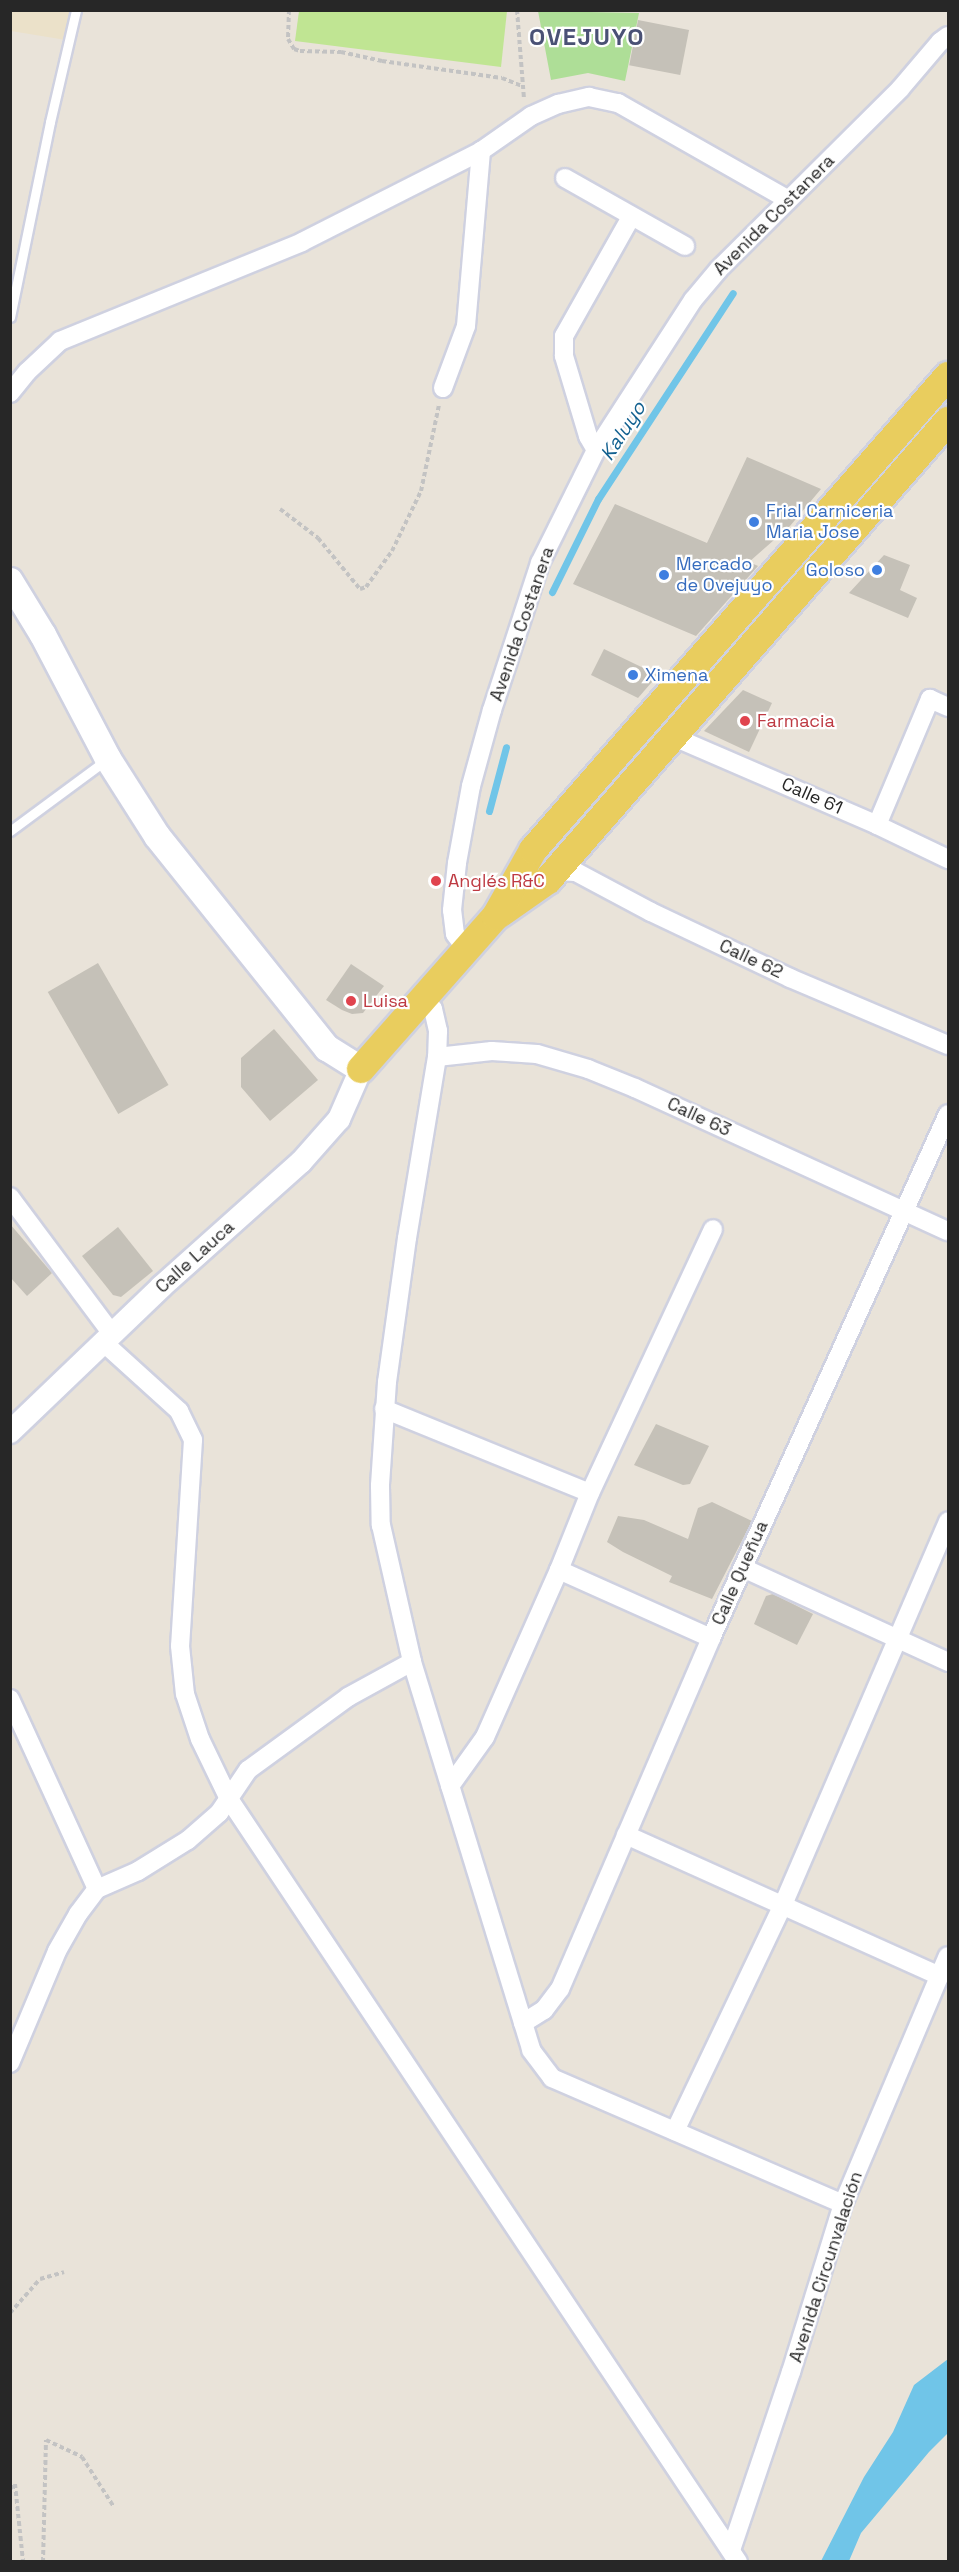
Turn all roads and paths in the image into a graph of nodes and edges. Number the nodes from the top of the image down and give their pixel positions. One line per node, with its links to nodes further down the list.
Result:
1 (76, 10): 12 (lane)
2 (289, 10): 5 (path)
3 (516, 10): 5 (path)
4 (948, 36): 9 (street, Avenida Costanera)
5 (522, 86): 6 (path)
6 (531, 116): 7 (street); 9 (street)
7 (481, 151): 14 (street); 15 (street)
8 (565, 178): 10 (street)
9 (787, 199): 17 (street, Avenida Costanera)
10 (631, 217): 11 (street); 17 (street)
11 (685, 246)
12 (10, 317)
13 (948, 376): 21 (main road)
14 (443, 388): 18 (path)
15 (10, 393)
16 (948, 421): 22 (main road)
17 (596, 450): 30 (street, Avenida Costanera)
18 (280, 509)
19 (10, 581): 23 (main road)
20 (948, 707): 24 (street)
21 (650, 717): 22 (main road); 26 (main road)
22 (674, 737): 24 (street, Calle 61); 28 (main road)
23 (108, 759): 25 (lane); 34 (main road)
24 (876, 825): 27 (street, Calle 61)
25 (10, 831)
26 (532, 850): 28 (main road); 29 (main road)
27 (948, 859)
28 (556, 871): 29 (main road); 32 (street, Calle 62)
29 (496, 916): 30 (main road)
30 (466, 950): 31 (main road)
31 (426, 998): 33 (street); 34 (main road)
32 (948, 1045)
33 (437, 1058): 37 (street, Calle 63); 41 (street)
34 (361, 1069): 40 (street, Calle Lauca)
35 (948, 1114): 37 (street, Calle Queñua)
36 (10, 1197): 40 (street)
37 (903, 1211): 39 (street, Calle 63); 45 (street, Calle Queñua)
38 (713, 1229): 43 (street)
39 (948, 1231)
40 (108, 1338): 42 (street, Calle Lauca); 53 (street)
41 (384, 1409): 43 (street); 49 (street)
42 (10, 1432)
43 (590, 1493): 46 (street)
44 (948, 1521): 48 (street)
45 (742, 1568): 47 (street, Calle Queñua); 48 (street)
46 (559, 1570): 47 (street); 52 (street)
47 (711, 1638): 54 (street, Calle Queñua)
48 (898, 1639): 50 (street); 56 (street)
49 (412, 1662): 52 (street); 53 (street)
50 (948, 1662)
51 (10, 1699): 55 (street)
52 (450, 1786): 59 (street)
53 (229, 1799): 55 (street); 68 (street)
54 (626, 1835): 56 (street); 59 (street, Calle Queñua)
55 (98, 1889): 60 (street)
56 (782, 1907): 58 (street); 62 (street)
57 (948, 1956): 58 (street, Avenida Circunvalación)
58 (940, 1976): 63 (street, Avenida Circunvalación)
59 (523, 2023): 62 (street)
60 (17, 2025): 61 (street)
61 (10, 2063)
62 (675, 2131): 63 (street)
63 (843, 2204): 68 (street, Avenida Circunvalación)
64 (64, 2272): 65 (path)
65 (10, 2313)
66 (10, 2489): 69 (path)
67 (114, 2507): 70 (path)
68 (735, 2556)
69 (22, 2562)
70 (43, 2562)

